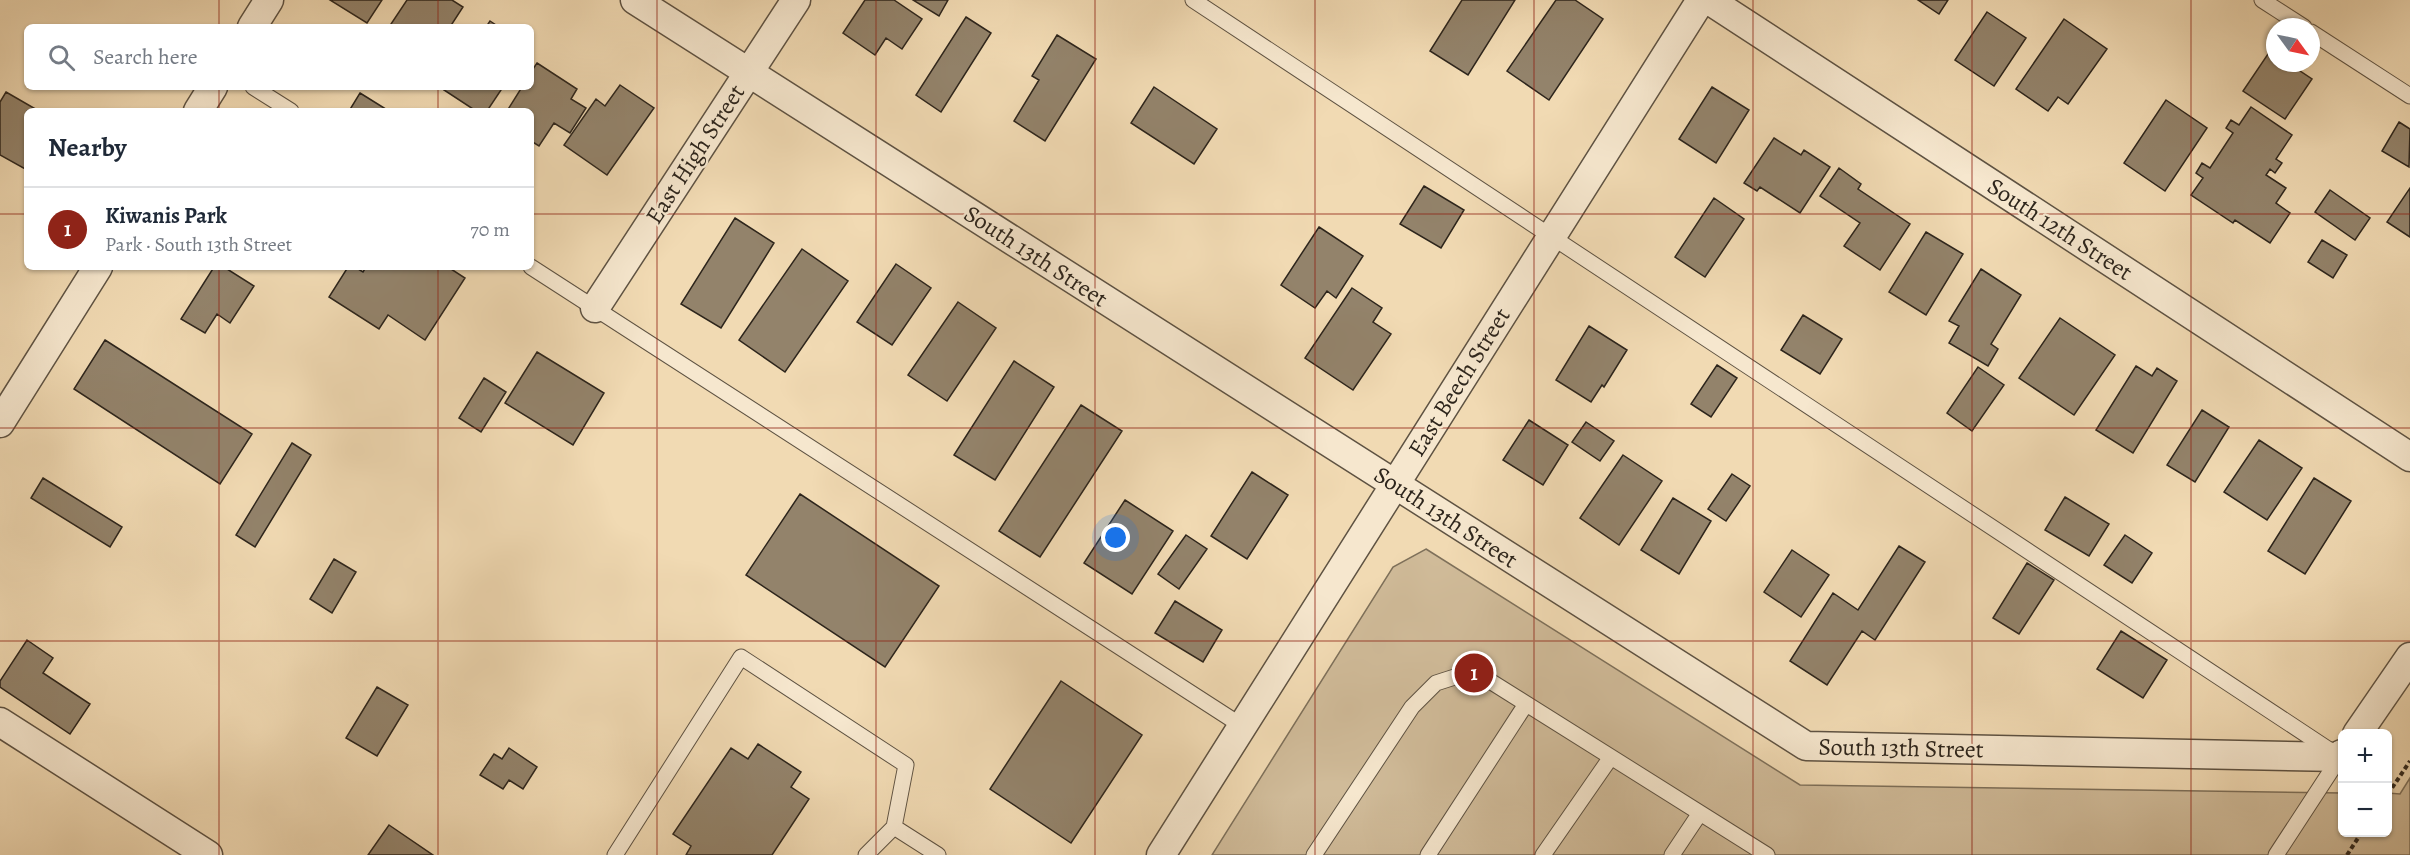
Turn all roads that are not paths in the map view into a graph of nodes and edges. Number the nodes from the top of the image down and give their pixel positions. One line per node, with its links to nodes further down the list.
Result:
1 (269, 0): 9 (street)
2 (635, 0): 11 (street, South 13th Street)
3 (796, 0): 11 (street, East High Street)
4 (1193, 0): 17 (lane)
5 (1701, 0): 17 (street, East Beech Street)
6 (1709, 0): 22 (street, South 12th Street)
7 (2262, 0): 8 (lane)
8 (2290, 18)
9 (254, 24)
10 (2320, 38): 14 (lane)
11 (749, 72): 20 (street, East High Street); 23 (street, South 13th Street)
12 (211, 90): 15 (street)
13 (259, 90): 16 (lane)
14 (2410, 96)
15 (200, 108)
16 (286, 108)
17 (1552, 236): 23 (street, East Beech Street); 29 (lane)
18 (534, 269): 20 (lane)
19 (96, 270): 21 (street)
20 (594, 308): 27 (lane)
21 (0, 423)
22 (2410, 457)
23 (1395, 484): 27 (street, East Beech Street); 30 (street, South 13th Street)
24 (2410, 657): 28 (street)
25 (1527, 704): 31 (lane); 40 (lane); 41 (lane)
26 (0, 722): 35 (street)
27 (1242, 726): 39 (street, East Beech Street)
28 (2360, 729)
29 (2338, 753)
30 (2338, 756)
31 (1611, 757): 33 (lane); 42 (lane)
32 (2338, 762): 45 (lane)
33 (1700, 813): 43 (lane); 44 (lane)
34 (894, 827): 36 (lane); 37 (lane); 38 (lane)
35 (208, 855)
36 (615, 855)
37 (866, 855)
38 (938, 855)
39 (1161, 855)
40 (1314, 855)
41 (1428, 855)
42 (1544, 855)
43 (1672, 855)
44 (1767, 855)
45 (2276, 855)

